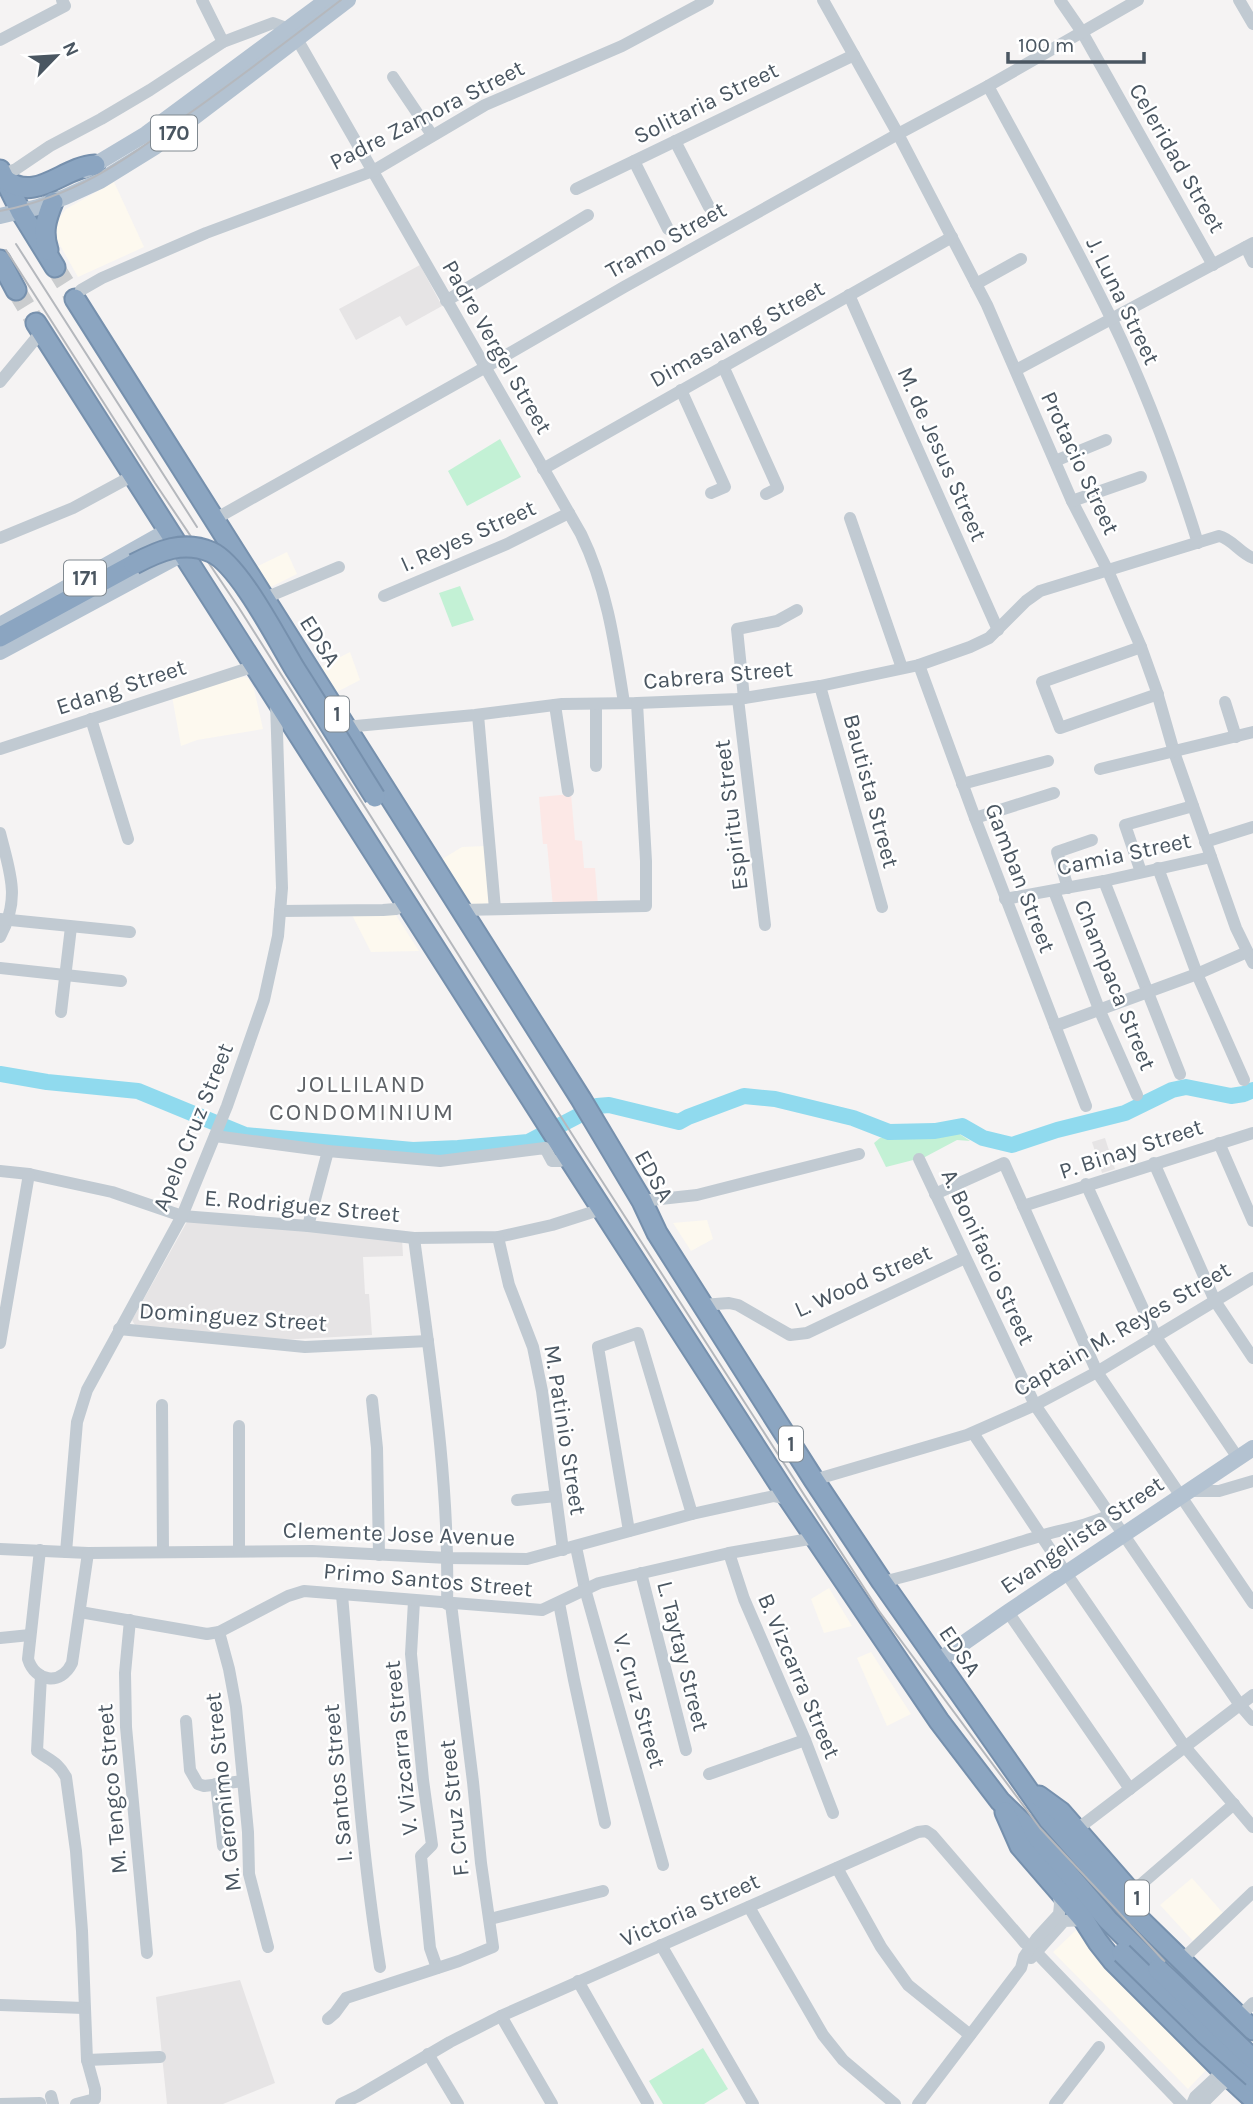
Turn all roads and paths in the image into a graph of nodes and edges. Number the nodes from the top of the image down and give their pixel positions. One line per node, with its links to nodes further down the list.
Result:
1 (62, 0): 13 (street)
2 (202, 0): 14 (street)
3 (327, 0): 12 (main road, 170)
4 (348, 0): 12 (main road, 170)
5 (708, 0): 19 (street, Padre Zamora Street)
6 (823, 0): 15 (street, Protacio Street)
7 (1060, 0): 11 (street, Celeridad Street)
8 (1138, 0): 11 (street, Tramo Street)
9 (1239, 0): 10 (street)
10 (1253, 24)
11 (1082, 32): 17 (street, Tramo Street); 37 (street, Celeridad Street)
12 (293, 34): 14 (street); 22 (main road, 170); 23 (street, Padre Vergel Street); 26 (main road, 170)
13 (0, 40)
14 (223, 42): 24 (street)
15 (854, 55): 18 (street, Protacio Street); 20 (street, Solitaria Street)
16 (393, 77): 19 (street)
17 (988, 86): 18 (street, Tramo Street); 43 (street, J. Luna Street)
18 (898, 134): 32 (street, Protacio Street); 46 (street, Tramo Street)
19 (432, 135): 23 (street, Padre Zamora Street)
20 (675, 141): 21 (street, Solitaria Street); 28 (street)
21 (634, 160): 25 (street, Solitaria Street); 31 (street)
22 (95, 165): 24 (highway); 27 (main road, 170)
23 (373, 171): 40 (street, Padre Zamora Street); 42 (street, Padre Vergel Street)
24 (2, 174): 27 (highway)
25 (576, 189)
26 (53, 202): 27 (main road, 170); 27 (highway)
27 (11, 204): 30 (main road, 170)
28 (709, 207)
29 (588, 215): 42 (street)
30 (0, 216)
31 (668, 229)
32 (952, 237): 38 (street, Protacio Street); 41 (street, Dimasalang Street)
33 (1249, 245): 36 (street); 37 (street)
34 (1021, 259): 38 (street)
35 (0, 260): 39 (highway)
36 (1253, 262)
37 (1213, 265): 43 (street)
38 (976, 284): 47 (street, Protacio Street)
39 (16, 290)
40 (78, 294): 60 (highway, EDSA / 1)
41 (849, 295): 45 (street, Dimasalang Street); 74 (street, M. de Jesus Street)
42 (446, 301): 46 (street, Padre Vergel Street)
43 (1111, 318): 47 (street); 63 (street, J. Luna Street)
44 (39, 327): 48 (street); 53 (highway, 1)
45 (723, 366): 49 (street, Dimasalang Street); 56 (street)
46 (484, 368): 52 (street, Padre Vergel Street); 60 (street, Tramo Street)
47 (1016, 370): 51 (street, Protacio Street)
48 (0, 382)
49 (681, 390): 52 (street, Dimasalang Street); 55 (street)
50 (1107, 440): 51 (street)
51 (1055, 461): 57 (street, Protacio Street)
52 (543, 469): 58 (street, Padre Vergel Street)
53 (134, 475): 61 (highway, 1); 62 (street)
54 (1141, 477): 57 (street)
55 (712, 493)
56 (766, 494)
57 (1072, 501): 68 (street, Protacio Street)
58 (569, 513): 70 (street, I. Reyes Street); 86 (street, Padre Vergel Street)
59 (850, 518): 80 (street)
60 (215, 519): 71 (highway, EDSA / 1)
61 (169, 530): 64 (highway, 1); 65 (main road, 171)
62 (0, 538)
63 (1198, 543): 66 (street, Cabrera Street); 68 (street, Cabrera Street)
64 (184, 553): 69 (main road, 171); 79 (highway, 1)
65 (127, 555): 69 (main road); 73 (main road, 171)
66 (1253, 558)
67 (339, 567): 71 (street)
68 (1108, 571): 74 (street, Cabrera Street); 76 (street, Protacio Street)
69 (139, 577): 77 (main road, 171)
70 (384, 596)
71 (265, 598): 91 (highway, EDSA / 1)
72 (797, 610): 84 (street, Espiritu Street)
73 (0, 625)
74 (998, 630): 78 (street, Cabrera Street)
75 (0, 637): 140 (highway, bridge)
76 (1141, 647): 82 (street, Protacio Street); 82 (street)
77 (0, 652)
78 (919, 664): 80 (street, Cabrera Street); 99 (street, Gamban Street)
79 (255, 666): 83 (highway, 1); 90 (street, Edang Street)
80 (902, 668): 81 (street, Cabrera Street)
81 (820, 686): 84 (street, Cabrera Street); 116 (street, Bautista Street)
82 (1158, 694): 95 (street, Protacio Street)
83 (276, 698): 115 (highway, 1); 119 (street, Apelo Cruz Street)
84 (741, 699): 86 (street, Cabrera Street); 121 (street, Espiritu Street)
85 (1225, 702): 93 (street)
86 (631, 703): 87 (street, Cabrera Street); 117 (street, Padre Vergel Street)
87 (596, 704): 88 (street, Cabrera Street); 97 (street)
88 (555, 705): 89 (street, Cabrera Street); 100 (street)
89 (478, 715): 91 (street, Cabrera Street); 117 (street)
90 (92, 719): 94 (street, Edang Street); 106 (street)
91 (345, 727): 118 (highway, EDSA / 1)
92 (1253, 732): 93 (street)
93 (1236, 737): 95 (street)
94 (0, 748)
95 (1174, 752): 98 (street); 102 (street, Protacio Street)
96 (1048, 761): 99 (street)
97 (596, 766)
98 (1100, 769)
99 (962, 784): 103 (street, Gamban Street)
100 (568, 792)
101 (1054, 793): 103 (street)
102 (1193, 806): 108 (street, Protacio Street); 111 (street)
103 (975, 818): 114 (street, Gamban Street)
104 (1253, 827): 108 (street)
105 (0, 833): 120 (street)
106 (128, 839)
107 (1092, 840): 113 (street, Champaca Street)
108 (1205, 842): 109 (street, Protacio Street)
109 (1210, 856): 110 (street, Camia Street); 125 (street, Protacio Street)
110 (1158, 868): 111 (street, Camia Street); 128 (street)
111 (1141, 872): 112 (street, Camia Street)
112 (1104, 881): 113 (street, Camia Street); 130 (street)
113 (1061, 890): 114 (street, Camia Street); 131 (street, Champaca Street)
114 (1005, 899): 133 (street, Gamban Street)
115 (406, 902): 119 (street); 143 (highway, 1)
116 (882, 907)
117 (495, 909): 118 (street)
118 (460, 910): 140 (highway, EDSA / 1)
119 (280, 911): 138 (street, Apelo Cruz Street)
120 (5, 920): 122 (street); 124 (street)
121 (765, 925)
122 (71, 927): 123 (street); 127 (street)
123 (130, 932)
124 (0, 937)
125 (1250, 957): 128 (street)
126 (0, 968): 127 (street)
127 (66, 974): 129 (street); 132 (street)
128 (1197, 974): 130 (street); 135 (street)
129 (121, 981)
130 (1148, 993): 131 (street); 134 (street)
131 (1099, 1009): 133 (street); 136 (street, Champaca Street)
132 (61, 1012)
133 (1055, 1026): 137 (street, Gamban Street)
134 (1180, 1074)
135 (1244, 1080)
136 (1137, 1095)
137 (1086, 1106)
138 (216, 1132): 142 (street); 154 (street, Apelo Cruz Street)
139 (1253, 1133): 141 (street, P. Binay Street)
140 (595, 1134): 151 (highway, EDSA / 1); 157 (highway)
141 (1219, 1143): 146 (street, P. Binay Street); 155 (street)
142 (328, 1151): 143 (street); 156 (street)
143 (567, 1154): 153 (highway, 1)
144 (859, 1154): 151 (street)
145 (919, 1159): 150 (street, A. Bonifacio Street)
146 (1154, 1163): 149 (street, P. Binay Street); 162 (street)
147 (0, 1171): 148 (street, E. Rodriguez Street)
148 (29, 1174): 154 (street, E. Rodriguez Street); 167 (street)
149 (1086, 1184): 152 (street, P. Binay Street); 165 (street)
150 (935, 1194): 152 (street); 160 (street, A. Bonifacio Street)
151 (642, 1201): 157 (highway, EDSA / 1)
152 (1023, 1206): 169 (street)
153 (602, 1209): 158 (street, E. Rodriguez Street); 181 (highway, 1)
154 (181, 1216): 156 (street, E. Rodriguez Street); 164 (street, Apelo Cruz Street)
155 (1253, 1221)
156 (308, 1226): 159 (street, E. Rodriguez Street)
157 (657, 1233): 163 (highway, EDSA / 1)
158 (498, 1237): 159 (street, E. Rodriguez Street); 180 (street, M. Patinio Street)
159 (414, 1238): 166 (street, F. Cruz Street)
160 (965, 1258): 163 (street, L. Wood Street); 172 (street, A. Bonifacio Street)
161 (1253, 1278): 162 (street, Captain M. Reyes Street)
162 (1215, 1301): 165 (street, Captain M. Reyes Street); 168 (street)
163 (702, 1304): 177 (highway, EDSA / 1)
164 (119, 1329): 166 (street, Dominguez Street); 194 (street, Apelo Cruz Street)
165 (1156, 1337): 169 (street, Captain M. Reyes Street); 176 (street)
166 (428, 1340): 198 (street, F. Cruz Street)
167 (0, 1343)
168 (1253, 1358)
169 (1097, 1372): 172 (street, Captain M. Reyes Street); 179 (street)
170 (372, 1400): 197 (street)
171 (162, 1405): 192 (street)
172 (1035, 1405): 174 (street, Captain M. Reyes Street); 184 (street, A. Bonifacio Street)
173 (239, 1426): 193 (street)
174 (973, 1433): 177 (street, Captain M. Reyes Street); 186 (street)
175 (1253, 1448): 176 (main road, Evangelista Street)
176 (1238, 1458): 179 (main road, Evangelista Street)
177 (814, 1480): 201 (highway, EDSA / 1)
178 (1253, 1481): 179 (street)
179 (1185, 1494): 187 (main road, Evangelista Street); 206 (street)
180 (556, 1496): 182 (street); 189 (street, M. Patinio Street)
181 (789, 1499): 183 (street, Clemente Jose Avenue); 188 (highway, 1)
182 (517, 1500)
183 (692, 1514): 185 (street, Clemente Jose Avenue); 185 (street)
184 (1110, 1515): 186 (street); 187 (street, A. Bonifacio Street)
185 (629, 1531): 189 (street, Clemente Jose Avenue)
186 (1041, 1535): 200 (street); 201 (street)
187 (1123, 1535): 200 (main road, Evangelista Street); 217 (street, A. Bonifacio Street)
188 (815, 1538): 196 (street, Primo Santos Street); 233 (highway, 1)
189 (570, 1548): 198 (street, Clemente Jose Avenue); 202 (street, V. Cruz Street)
190 (0, 1549): 191 (street, Clemente Jose Avenue)
191 (40, 1550): 194 (street, Clemente Jose Avenue); 212 (street)
192 (163, 1551): 193 (street, Clemente Jose Avenue); 195 (street, Clemente Jose Avenue)
193 (239, 1551): 197 (street, Clemente Jose Avenue)
194 (66, 1552): 195 (street, Clemente Jose Avenue)
195 (88, 1553): 208 (street)
196 (729, 1553): 199 (street, Primo Santos Street); 220 (street, B. Vizcarra Street)
197 (379, 1555): 198 (street, Clemente Jose Avenue)
198 (448, 1558): 207 (street, F. Cruz Street)
199 (640, 1573): 202 (street, Primo Santos Street); 222 (street, L. Taytay Street)
200 (1066, 1573): 209 (main road, Evangelista Street); 221 (street)
201 (882, 1581): 214 (highway, EDSA / 1)
202 (585, 1589): 205 (street, Primo Santos Street); 235 (street, V. Cruz Street)
203 (342, 1595): 204 (street, Primo Santos Street); 211 (street, Primo Santos Street); 249 (street, I. Santos Street)
204 (414, 1601): 207 (street, Primo Santos Street); 250 (street, V. Vizcarra Street)
205 (559, 1603): 207 (street, Primo Santos Street); 230 (street)
206 (1253, 1603)
207 (449, 1604): 242 (street, F. Cruz Street)
208 (80, 1612): 210 (street); 215 (street)
209 (1008, 1612): 214 (main road, Evangelista Street); 227 (street)
210 (130, 1620): 211 (street); 248 (street, M. Tengco Street)
211 (219, 1632): 224 (street, M. Geronimo Street)
212 (30, 1635): 213 (street); 215 (street)
213 (0, 1638)
214 (938, 1661): 226 (highway, EDSA / 1)
215 (41, 1676): 253 (street)
216 (1253, 1695): 217 (street)
217 (1240, 1705): 218 (street, A. Bonifacio Street); 221 (street)
218 (1253, 1720)
219 (186, 1721): 225 (street)
220 (805, 1741): 223 (street); 229 (street, B. Vizcarra Street)
221 (1185, 1746): 227 (street); 228 (street)
222 (686, 1750)
223 (709, 1774)
224 (243, 1781): 225 (street); 245 (street, M. Geronimo Street)
225 (216, 1784): 234 (street)
226 (1027, 1788): 232 (highway, 1); 247 (highway, EDSA / 1)
227 (1130, 1789): 232 (street)
228 (1234, 1804): 231 (street); 240 (street)
229 (833, 1813)
230 (605, 1823)
231 (1253, 1826)
232 (1076, 1830): 240 (highway, 1)
233 (1025, 1839): 237 (highway, 1); 262 (highway, 1, bridge)
234 (223, 1846)
235 (663, 1866)
236 (837, 1868): 241 (street, Victoria Street); 246 (street, Victoria Street); 258 (street)
237 (1058, 1890): 243 (highway, 1); 246 (street)
238 (603, 1891): 242 (street)
239 (1253, 1892): 247 (street)
240 (1131, 1893): 247 (highway, 1)
241 (749, 1907): 244 (street, Victoria Street); 276 (street)
242 (490, 1919): 250 (street, F. Cruz Street)
243 (1084, 1920): 246 (street); 264 (highway, 1); 265 (highway, 1, bridge)
244 (662, 1945): 251 (street, Victoria Street); 275 (street)
245 (268, 1947)
246 (1031, 1948): 258 (street); 279 (street, Victoria Street)
247 (1180, 1952): 254 (highway, 1); 257 (highway, EDSA / 1)
248 (147, 1953)
249 (380, 1967)
250 (437, 1968): 256 (street)
251 (578, 1981): 255 (street, Victoria Street); 274 (street)
252 (0, 2005): 253 (street)
253 (84, 2008): 263 (street)
254 (1251, 2009)
255 (500, 2016): 260 (street, Victoria Street); 273 (street)
256 (328, 2018)
257 (1253, 2030)
258 (970, 2035): 277 (street)
259 (1099, 2046): 278 (street)
260 (428, 2054): 267 (street, Victoria Street); 272 (street)
261 (160, 2057): 263 (street)
262 (1253, 2059)
263 (87, 2060): 270 (street)
264 (1228, 2073): 266 (highway, 1); 280 (street); 281 (street)
265 (1253, 2077)
266 (1253, 2099)
267 (360, 2100): 271 (street, Victoria Street)
268 (40, 2103): 269 (street)
269 (0, 2104)
270 (76, 2104)
271 (341, 2104)
272 (458, 2104)
273 (552, 2104)
274 (648, 2104)
275 (753, 2104)
276 (895, 2104)
277 (918, 2104)
278 (1055, 2104)
279 (1182, 2104)
280 (1192, 2104)
281 (1202, 2104)

